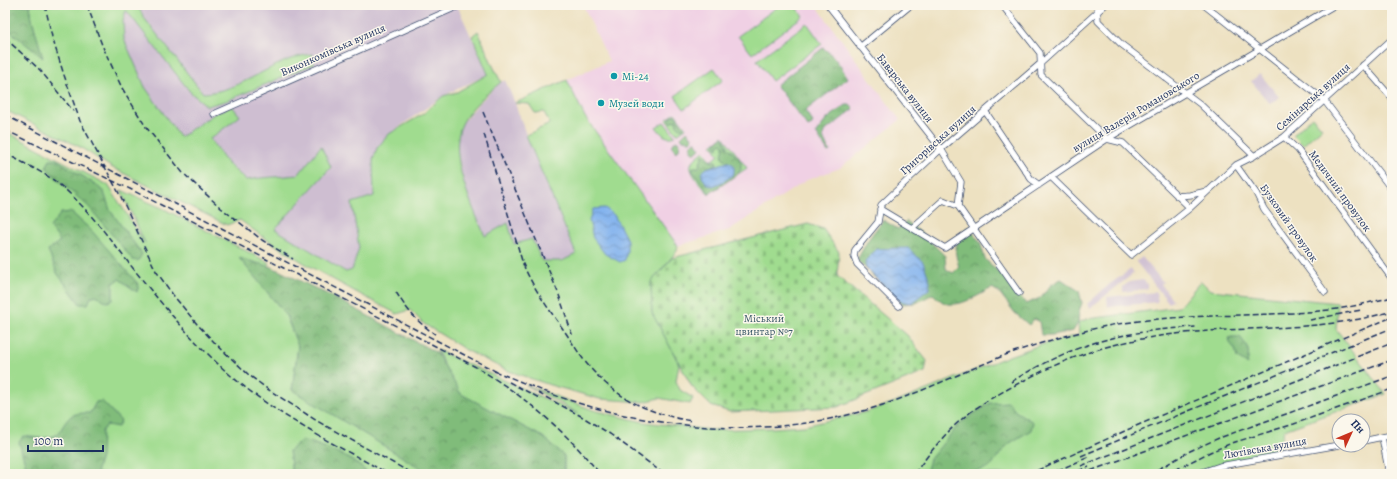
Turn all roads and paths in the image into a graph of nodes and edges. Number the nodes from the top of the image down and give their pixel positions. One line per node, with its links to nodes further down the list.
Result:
1 (461, 5): 19 (street, Виконкомівська вулиця)
2 (828, 5): 11 (street, Баварська вулиця)
3 (911, 5): 11 (street)
4 (1002, 5): 13 (street)
5 (1097, 5): 9 (street)
6 (1105, 5): 9 (street, Григорівська вулиця)
7 (1204, 5): 12 (street)
8 (1335, 5): 12 (street, вулиця Валерія Романовського)
9 (1097, 12): 13 (street, Григорівська вулиця); 15 (street)
10 (1392, 39): 14 (street, Семінарська вулиця)
11 (860, 47): 22 (street, Баварська вулиця)
12 (1260, 49): 15 (street, вулиця Валерія Романовського); 17 (street)
13 (1041, 63): 18 (street, Григорівська вулиця); 21 (street)
14 (1363, 65): 16 (street); 17 (street, Семінарська вулиця)
15 (1185, 93): 21 (street, вулиця Валерія Романовського); 23 (street)
16 (1392, 98)
17 (1324, 100): 20 (street, Семінарська вулиця); 27 (street)
18 (985, 111): 22 (street, Григорівська вулиця); 26 (street)
19 (214, 114)
20 (1284, 137): 23 (street, Семінарська вулиця); 35 (street, Медичний провулок)
21 (1107, 139): 25 (street, вулиця Валерія Романовського); 29 (street)
22 (940, 149): 30 (street, Баварська вулиця); 32 (street, Григорівська вулиця)
23 (1254, 156): 24 (street, Семінарська вулиця)
24 (1236, 165): 28 (street, Семінарська вулиця); 36 (street, Бузковий провулок)
25 (1051, 177): 26 (street, вулиця Валерія Романовського); 31 (street, Семінарська вулиця)
26 (1039, 185): 34 (street, вулиця Валерія Романовського)
27 (1392, 190)
28 (1208, 191): 29 (street); 31 (street, Семінарська вулиця)
29 (1177, 196): 31 (street)
30 (958, 206): 33 (street); 34 (street)
31 (1190, 208)
32 (880, 209): 33 (street, вулиця Валерія Романовського); 38 (street, Григорівська вулиця)
33 (912, 228): 34 (street, вулиця Валерія Романовського)
34 (973, 229): 37 (street)
35 (1392, 279)
36 (1325, 292)
37 (1019, 293)
38 (899, 306)
39 (1392, 435): 40 (street)
40 (1382, 437): 41 (street); 44 (street)
41 (1371, 439)
42 (1331, 446): 43 (street, Лютівська вулиця)
43 (1196, 474)
44 (1389, 474)

